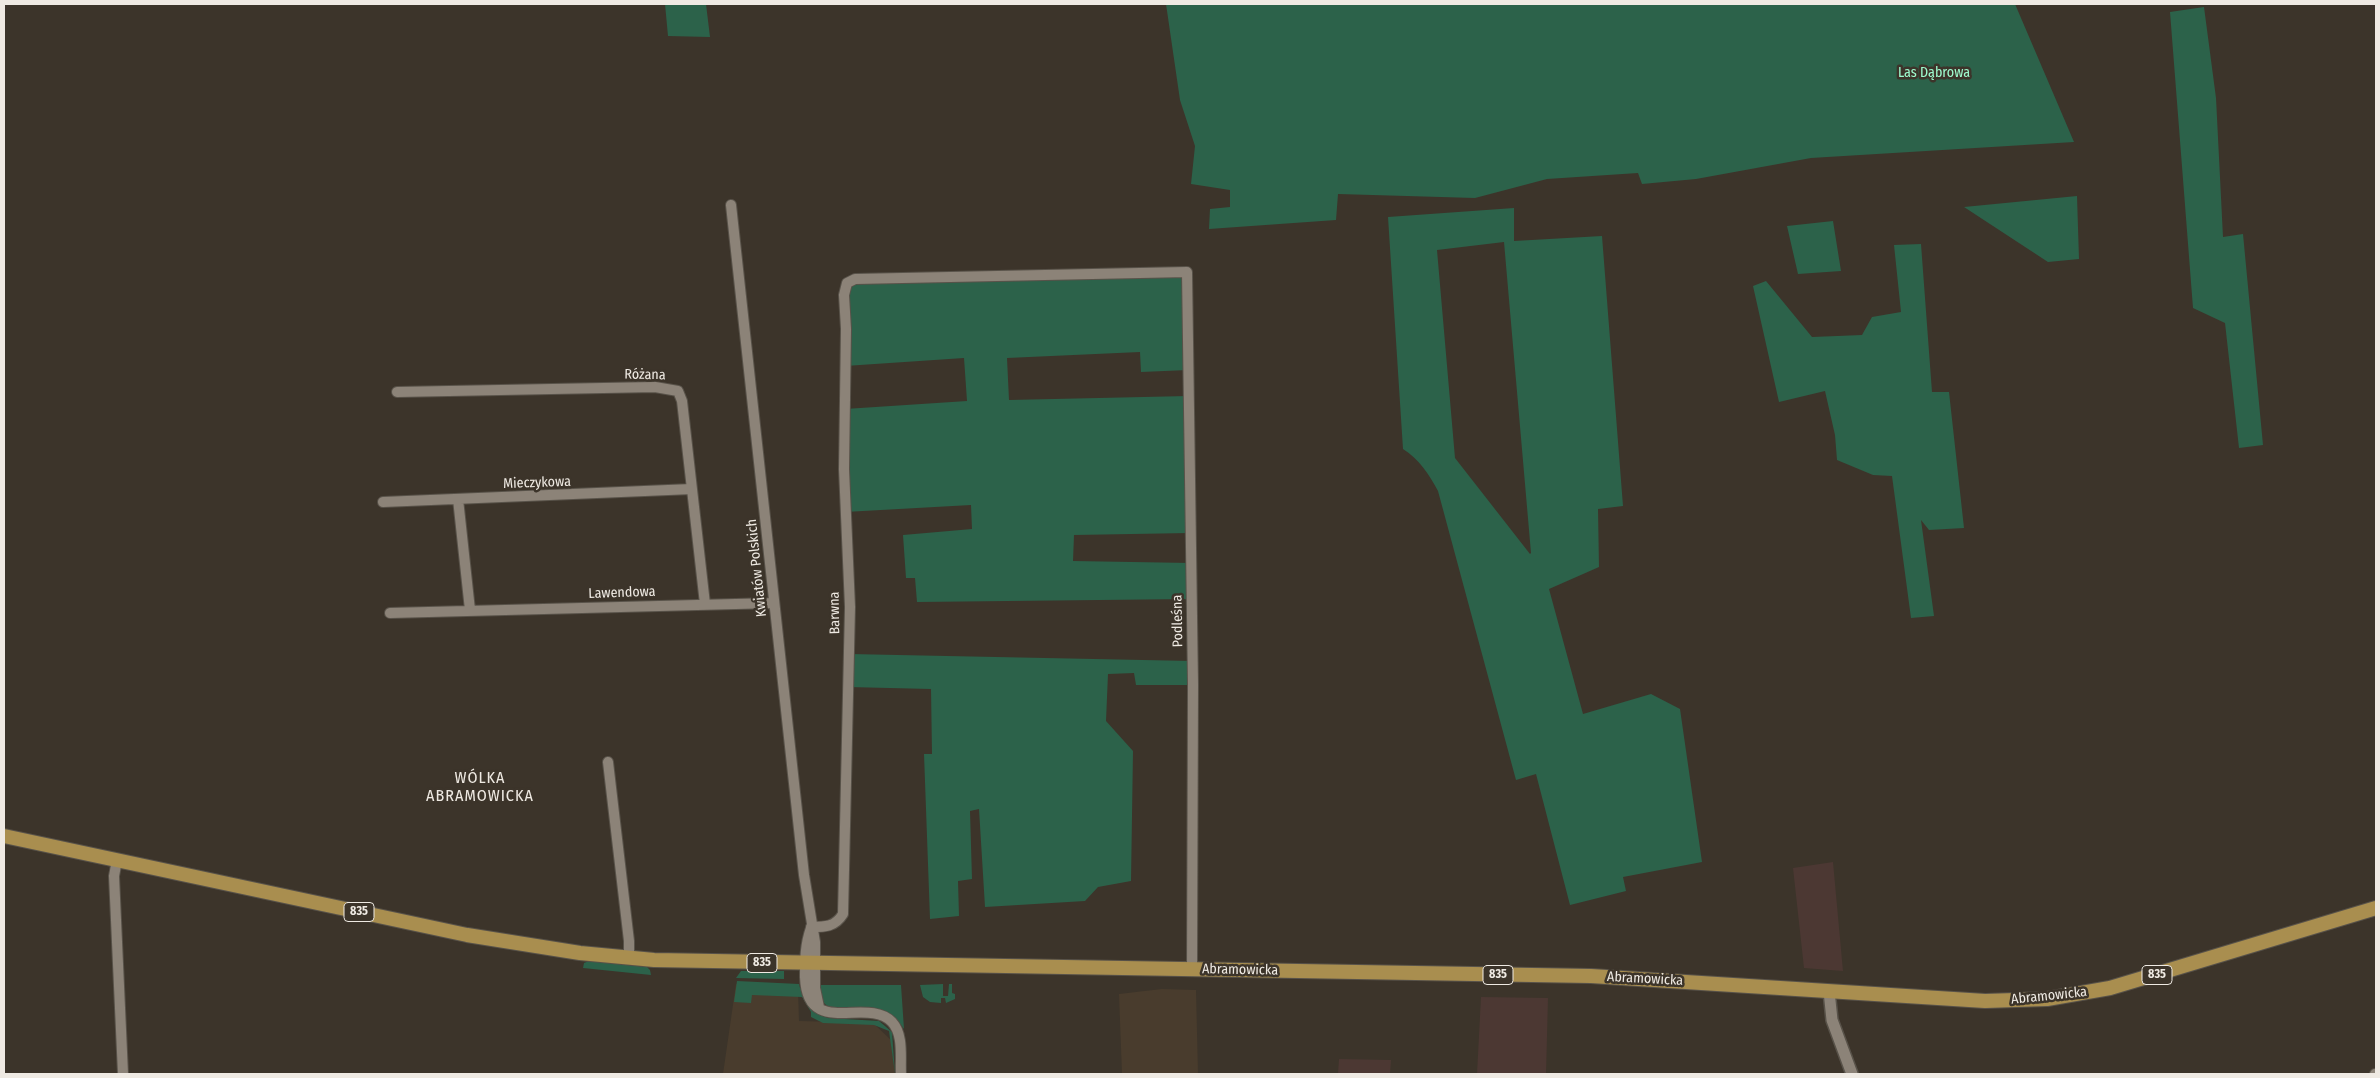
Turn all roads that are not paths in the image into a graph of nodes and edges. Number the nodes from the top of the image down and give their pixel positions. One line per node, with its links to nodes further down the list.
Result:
1 (731, 205): 7 (street, Kwiatów Polskich)
2 (855, 279): 15 (street, Barwna); 18 (street, Podleśna)
3 (396, 392): 4 (street, Różana)
4 (692, 489): 5 (street, Mieczykowa); 8 (street, Różana)
5 (458, 499): 6 (street, Mieczykowa); 9 (street)
6 (383, 502)
7 (774, 603): 8 (street, Lawendowa); 15 (street, Kwiatów Polskich)
8 (705, 604): 9 (street, Lawendowa)
9 (470, 610): 10 (street, Lawendowa)
10 (390, 613)
11 (608, 762): 16 (street)
12 (4, 836): 13 (main road, 835)
13 (117, 860): 16 (main road, 835); 20 (street)
14 (2376, 908): 19 (main road, Abramowicka / 835)
15 (811, 927): 17 (street, Kwiatów Polskich)
16 (629, 958): 17 (main road, 835)
17 (810, 964): 18 (main road, Abramowicka / 835); 21 (street, Kwiatów Polskich)
18 (1192, 970): 19 (main road, Abramowicka / 835)
19 (1829, 991): 22 (street)
20 (123, 1074)
21 (901, 1074)
22 (1852, 1074)

